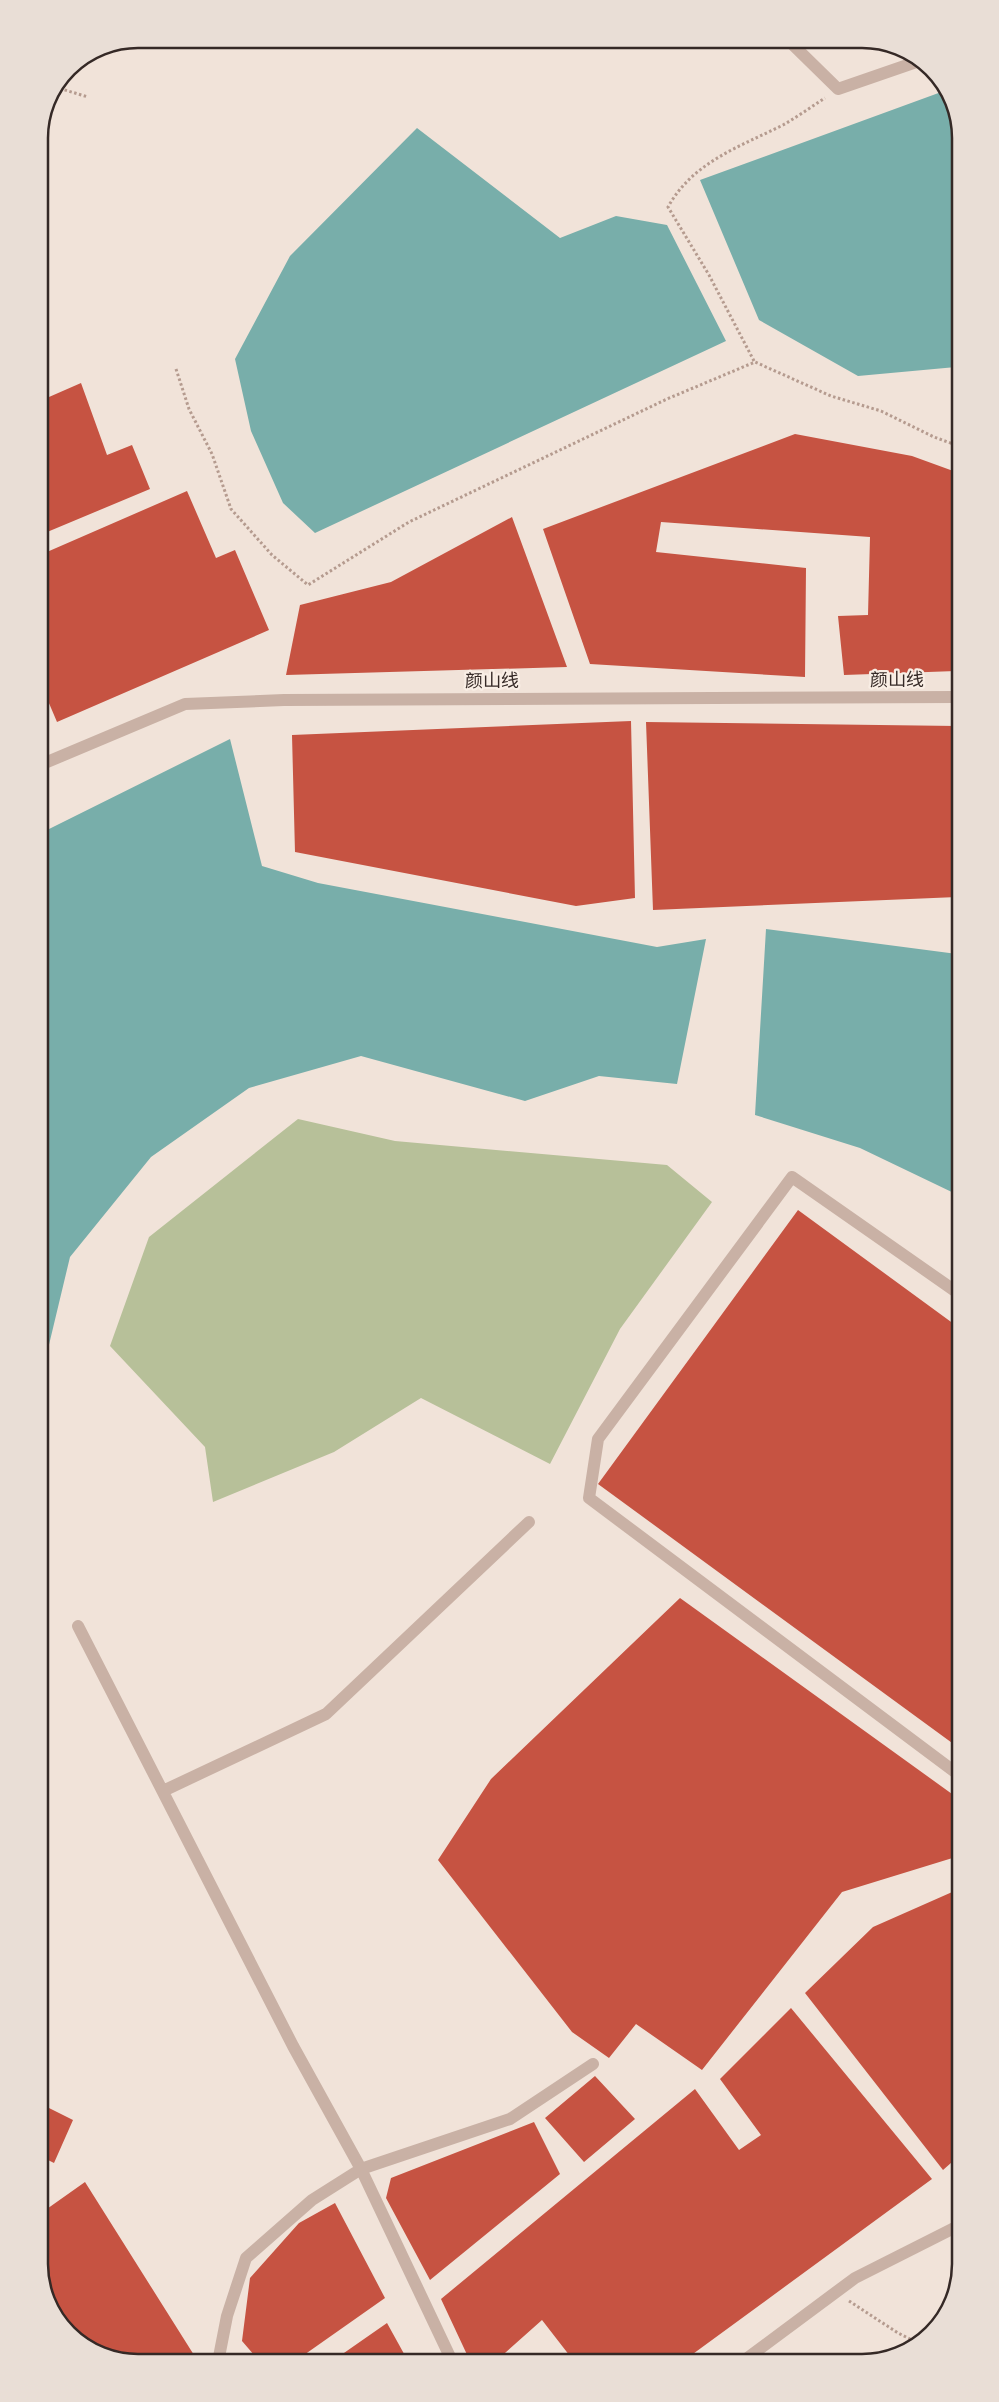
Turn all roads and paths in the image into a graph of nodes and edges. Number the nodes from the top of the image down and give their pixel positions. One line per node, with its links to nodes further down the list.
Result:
1 (796, 48): 4 (street)
2 (912, 64): 4 (street)
3 (62, 89): 5 (path)
4 (838, 89): 6 (path)
5 (88, 97)
6 (755, 362): 7 (path); 8 (path)
7 (176, 369)
8 (952, 445)
9 (952, 697): 10 (street, 颜山线)
10 (48, 762)
11 (952, 1289): 14 (street)
12 (529, 1522): 15 (street)
13 (78, 1626): 15 (street)
14 (952, 1770)
15 (163, 1791): 17 (street)
16 (593, 2064): 17 (street)
17 (361, 2169): 21 (street); 22 (street)
18 (952, 2229): 19 (street)
19 (836, 2292): 20 (path); 23 (street)
20 (911, 2339)
21 (220, 2354)
22 (449, 2354)
23 (753, 2354)

